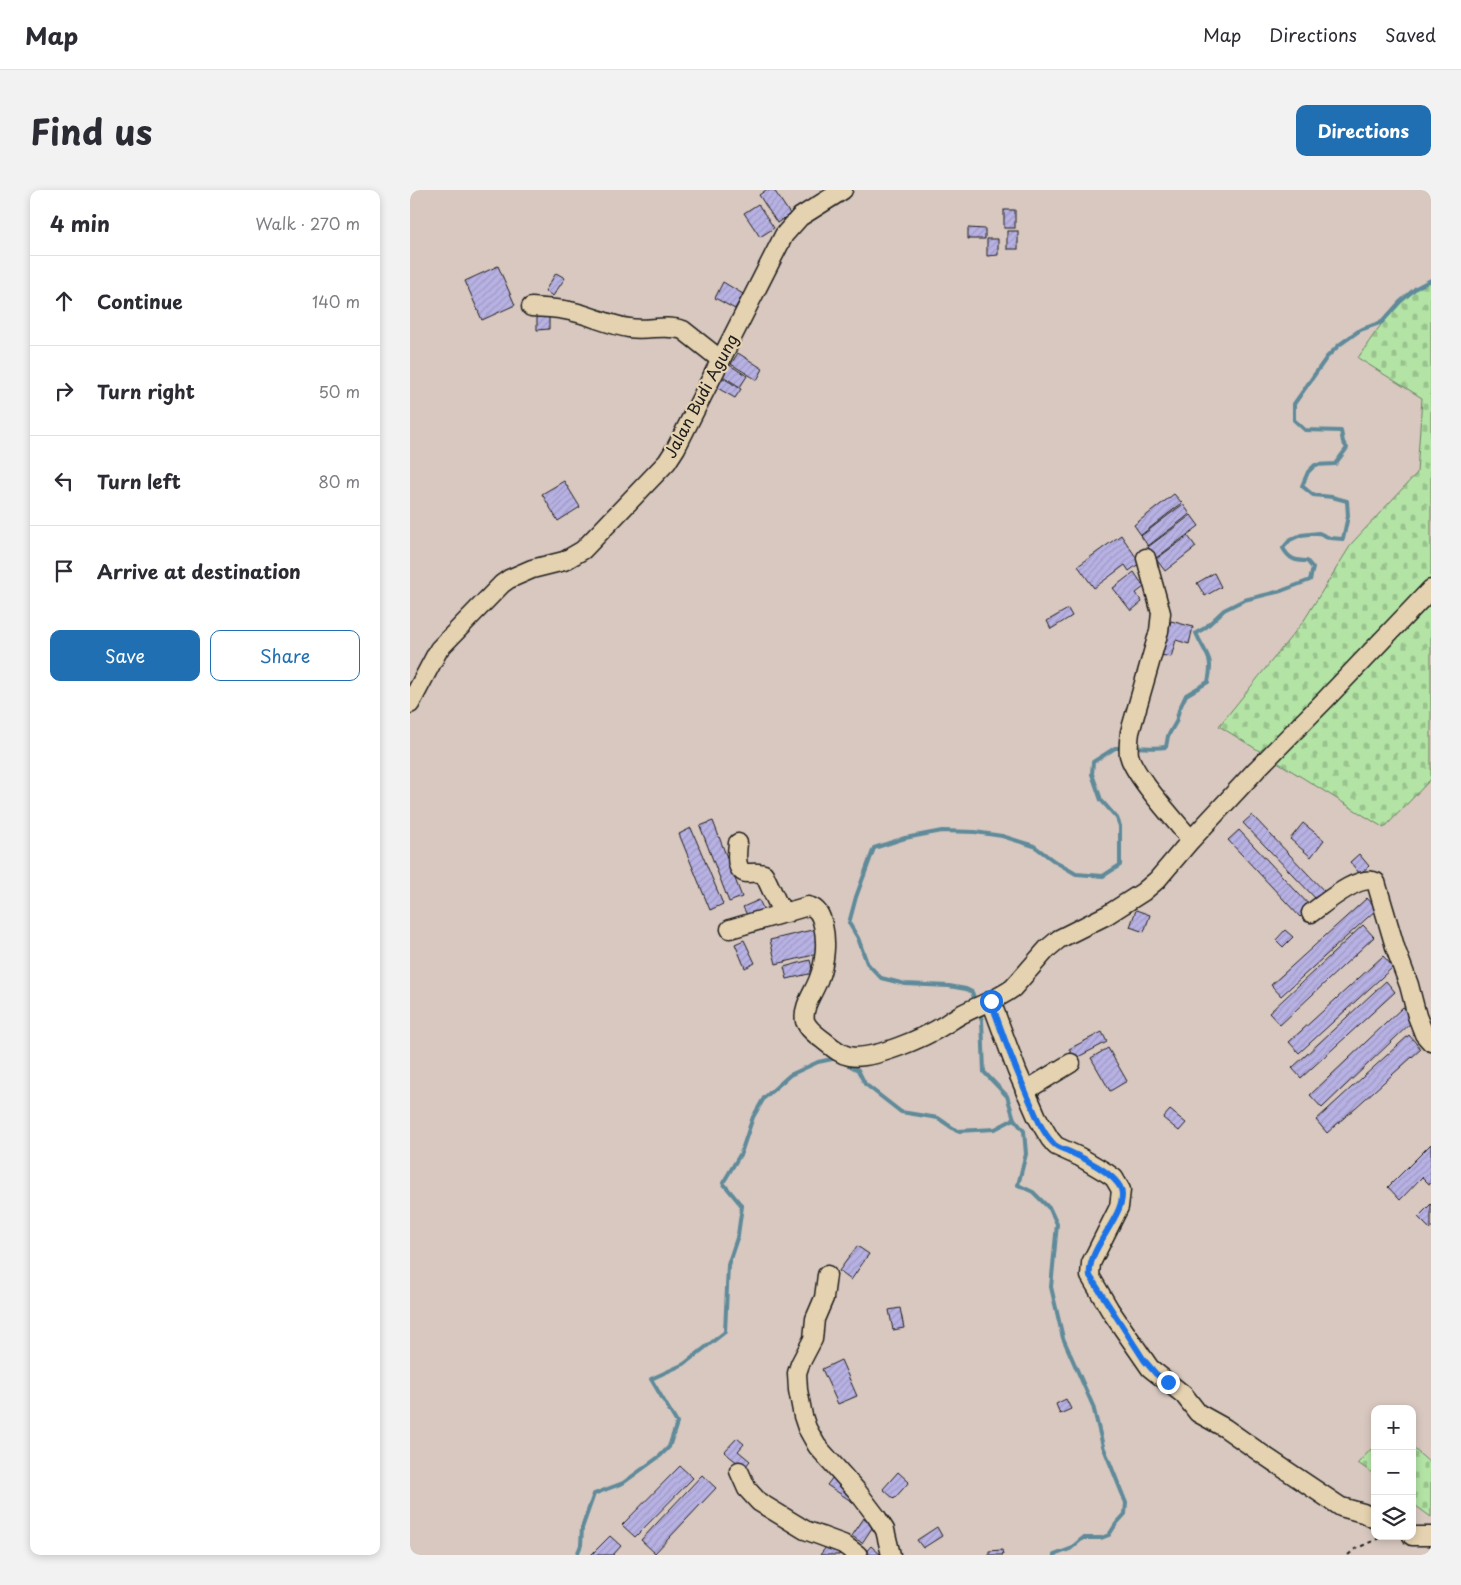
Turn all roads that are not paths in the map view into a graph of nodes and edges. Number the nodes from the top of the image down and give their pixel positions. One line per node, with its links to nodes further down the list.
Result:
1 (844, 190): 3 (street, Jalan Budi Agung)
2 (531, 307): 3 (street)
3 (720, 360): 6 (street, Jalan Budi Agung)
4 (1146, 558): 7 (street)
5 (1431, 589): 7 (street)
6 (410, 704)
7 (1191, 840): 12 (street)
8 (738, 843): 9 (street)
9 (787, 913): 11 (street); 12 (street)
10 (1312, 913): 13 (street)
11 (730, 930)
12 (987, 1003): 15 (street)
13 (1431, 1042)
14 (1071, 1063): 15 (street)
15 (1025, 1090): 18 (street)
16 (827, 1275): 22 (street)
17 (739, 1471): 21 (street)
18 (1371, 1517)
19 (1416, 1536): 20 (street)
20 (1431, 1536)
21 (858, 1555)
22 (890, 1555)

